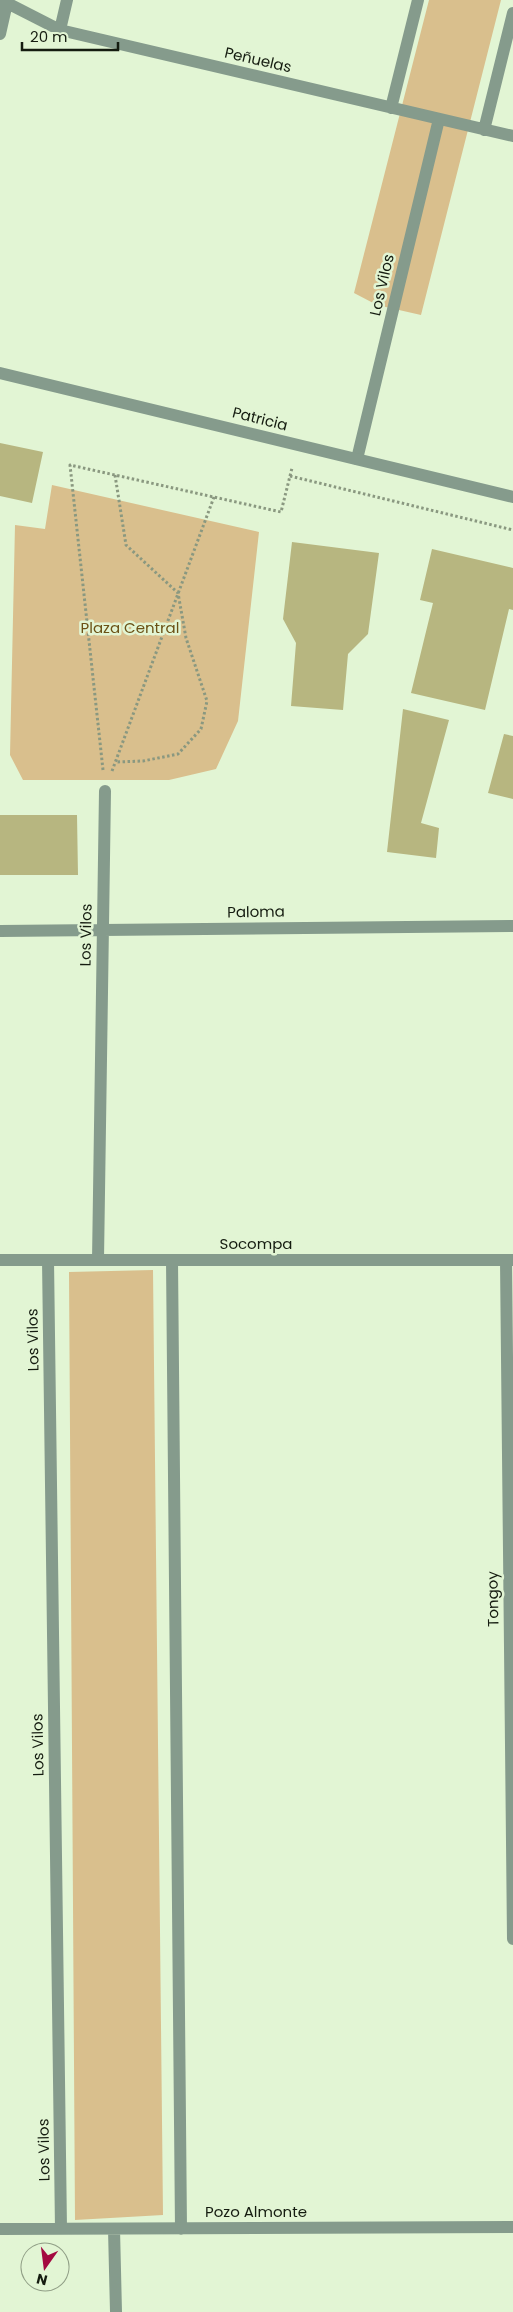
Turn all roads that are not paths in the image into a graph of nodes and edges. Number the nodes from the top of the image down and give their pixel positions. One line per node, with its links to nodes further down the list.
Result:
1 (67, 0): 5 (street)
2 (418, 0): 7 (street)
3 (4, 2): 5 (street, Peñuelas); 6 (street)
4 (513, 13): 9 (street)
5 (60, 30): 7 (street, Peñuelas)
6 (0, 34)
7 (391, 108): 8 (street, Peñuelas)
8 (439, 119): 9 (street, Peñuelas); 12 (street, Los Vilos)
9 (484, 130): 10 (street, Peñuelas)
10 (513, 136)
11 (0, 372): 12 (street, Patricia)
12 (358, 459): 13 (street, Patricia)
13 (513, 497)
14 (105, 791): 16 (street, Los Vilos)
15 (513, 926): 16 (street, Paloma)
16 (102, 930): 17 (street, Paloma); 20 (street, Los Vilos)
17 (0, 931)
18 (0, 1260): 19 (street, Socompa)
19 (48, 1260): 20 (street, Socompa); 27 (street, Los Vilos)
20 (98, 1260): 21 (street, Socompa)
21 (172, 1260): 22 (street, Socompa); 29 (street)
22 (509, 1260): 23 (street, Tongoy)
23 (510, 1469): 24 (street, Tongoy)
24 (512, 1747): 25 (street, Tongoy)
25 (513, 1939)
26 (513, 2227): 29 (street, Pozo Almonte)
27 (61, 2229): 28 (street, Pozo Almonte); 30 (street, Pozo Almonte)
28 (114, 2229): 29 (street, Pozo Almonte); 31 (street)
29 (181, 2229)
30 (0, 2230)
31 (116, 2312)

